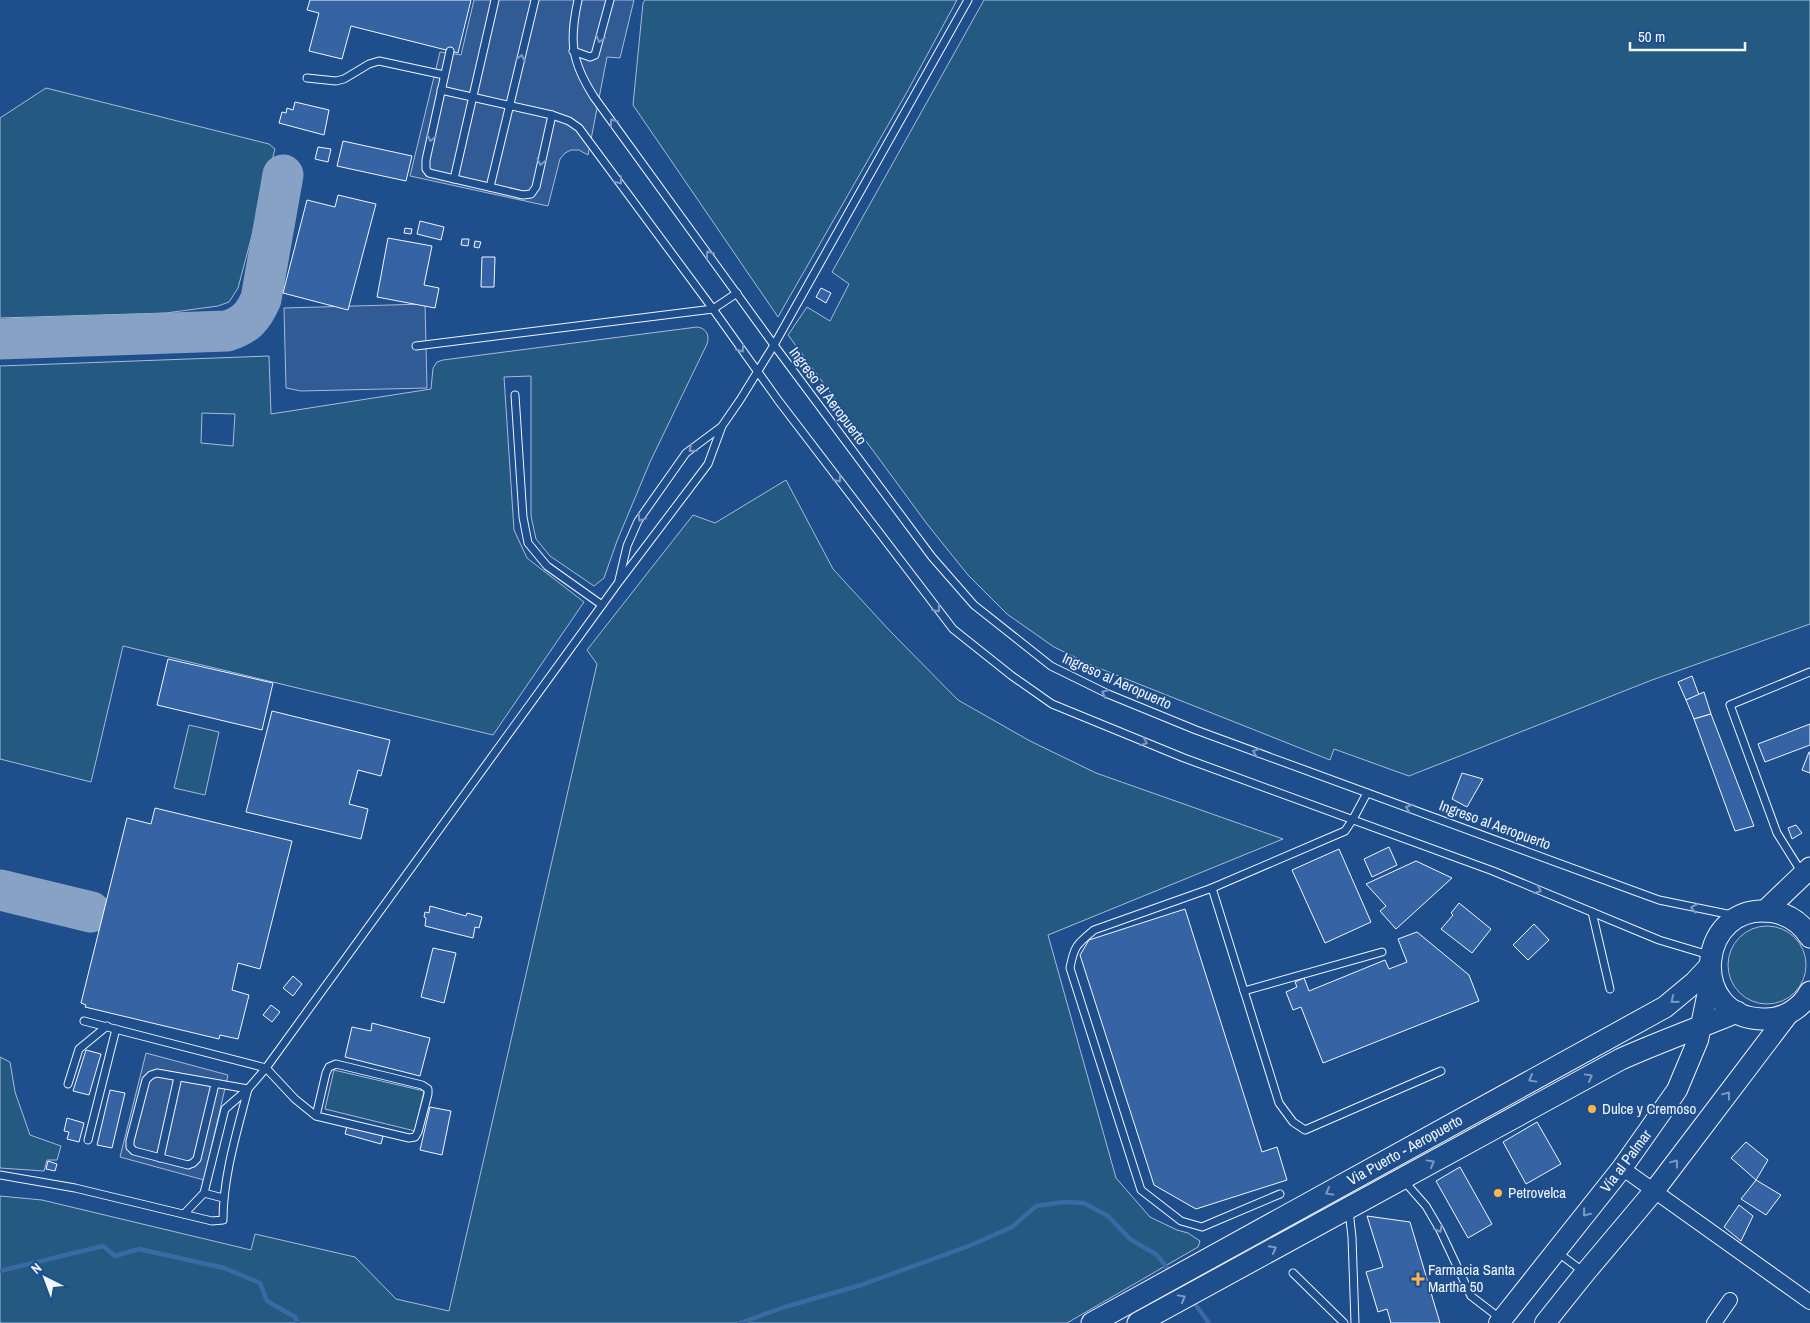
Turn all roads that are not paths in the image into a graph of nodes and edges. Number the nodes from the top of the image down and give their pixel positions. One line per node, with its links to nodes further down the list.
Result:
1 (495, 0): 11 (lane)
2 (535, 0): 12 (lane, one-way to 2)
3 (576, 0): 7 (lane, Ingreso al Aeropuerto)
4 (610, 0): 7 (lane, one-way to 7)
5 (968, 0): 18 (lane)
6 (450, 50): 8 (lane)
7 (574, 51): 16 (lane, Ingreso al Aeropuerto, one-way to 7)
8 (444, 75): 9 (lane); 10 (lane)
9 (307, 78)
10 (441, 90): 11 (lane); 14 (lane, one-way to 14)
11 (473, 97): 12 (lane); 14 (lane)
12 (510, 105): 13 (lane); 15 (lane)
13 (552, 115): 15 (lane, one-way to 15); 17 (lane, one-way to 17)
14 (454, 179): 15 (lane)
15 (490, 188)
16 (737, 293): 17 (lane); 18 (lane, Ingreso al Aeropuerto)
17 (713, 309): 19 (lane); 20 (lane, one-way to 20)
18 (774, 345): 20 (lane); 26 (lane, Ingreso al Aeropuerto, one-way to 18)
19 (416, 346)
20 (758, 372): 22 (lane); 27 (lane, one-way to 27)
21 (516, 395): 24 (lane)
22 (722, 426): 23 (lane); 23 (lane, one-way to 23)
23 (618, 583): 24 (lane)
24 (602, 605): 45 (lane)
25 (1810, 672): 28 (lane)
26 (1366, 792): 27 (lane); 32 (lane, Ingreso al Aeropuerto, one-way to 26)
27 (1353, 819): 29 (lane); 31 (lane, one-way to 31)
28 (1807, 871): 30 (main road)
29 (1212, 888): 37 (lane); 59 (lane)
30 (1765, 910): 32 (main road); 33 (main road)
31 (1592, 912): 35 (lane); 36 (lane)
32 (1742, 915): 35 (main road, Via Puerto - Aeropuerto)
33 (1810, 937)
34 (1382, 952): 37 (lane)
35 (1710, 967): 39 (main road); 43 (main road, Vía al Palmar); 70 (main road, Via Puerto - Aeropuerto, one-way to 70)
36 (1610, 989)
37 (1244, 991): 46 (lane)
38 (1810, 992): 40 (main road)
39 (1737, 1012): 40 (main road); 43 (main road, Via Puerto - Aeropuerto)
40 (1789, 1013): 57 (main road, one-way to 40)
41 (84, 1021): 42 (lane)
42 (107, 1026): 44 (lane); 48 (lane)
43 (1700, 1027): 54 (main road, Vía al Palmar); 56 (main road, Via Puerto - Aeropuerto, one-way to 43)
44 (116, 1029): 45 (lane); 52 (lane)
45 (266, 1068): 50 (lane); 51 (lane)
46 (1440, 1071)
47 (178, 1077): 49 (lane); 53 (lane); 53 (lane)
48 (68, 1084)
49 (214, 1084): 50 (lane); 53 (lane)
50 (248, 1089): 58 (lane); 60 (lane)
51 (316, 1116): 51 (lane)
52 (88, 1140)
53 (160, 1158)
54 (1622, 1168): 57 (street); 63 (main road, Vía al Palmar, one-way to 63)
55 (0, 1175): 62 (lane)
56 (1402, 1179): 61 (main road, Via Puerto - Aeropuerto); 69 (lane, one-way to 69)
57 (1654, 1192): 65 (main road); 67 (street)
58 (204, 1193): 60 (lane); 62 (lane)
59 (1280, 1194)
60 (223, 1198): 62 (lane)
61 (1348, 1208): 68 (main road, Via Puerto - Aeropuerto, one-way to 61); 72 (lane)
62 (184, 1214)
63 (1556, 1251): 65 (lane); 69 (main road, Vía al Palmar)
64 (1293, 1273): 71 (lane)
65 (1585, 1273): 73 (main road)
66 (1730, 1300): 74 (street)
67 (1810, 1302)
68 (1139, 1322)
69 (1502, 1322)
70 (1092, 1323)
71 (1344, 1323)
72 (1355, 1323)
73 (1544, 1323)
74 (1715, 1323)

